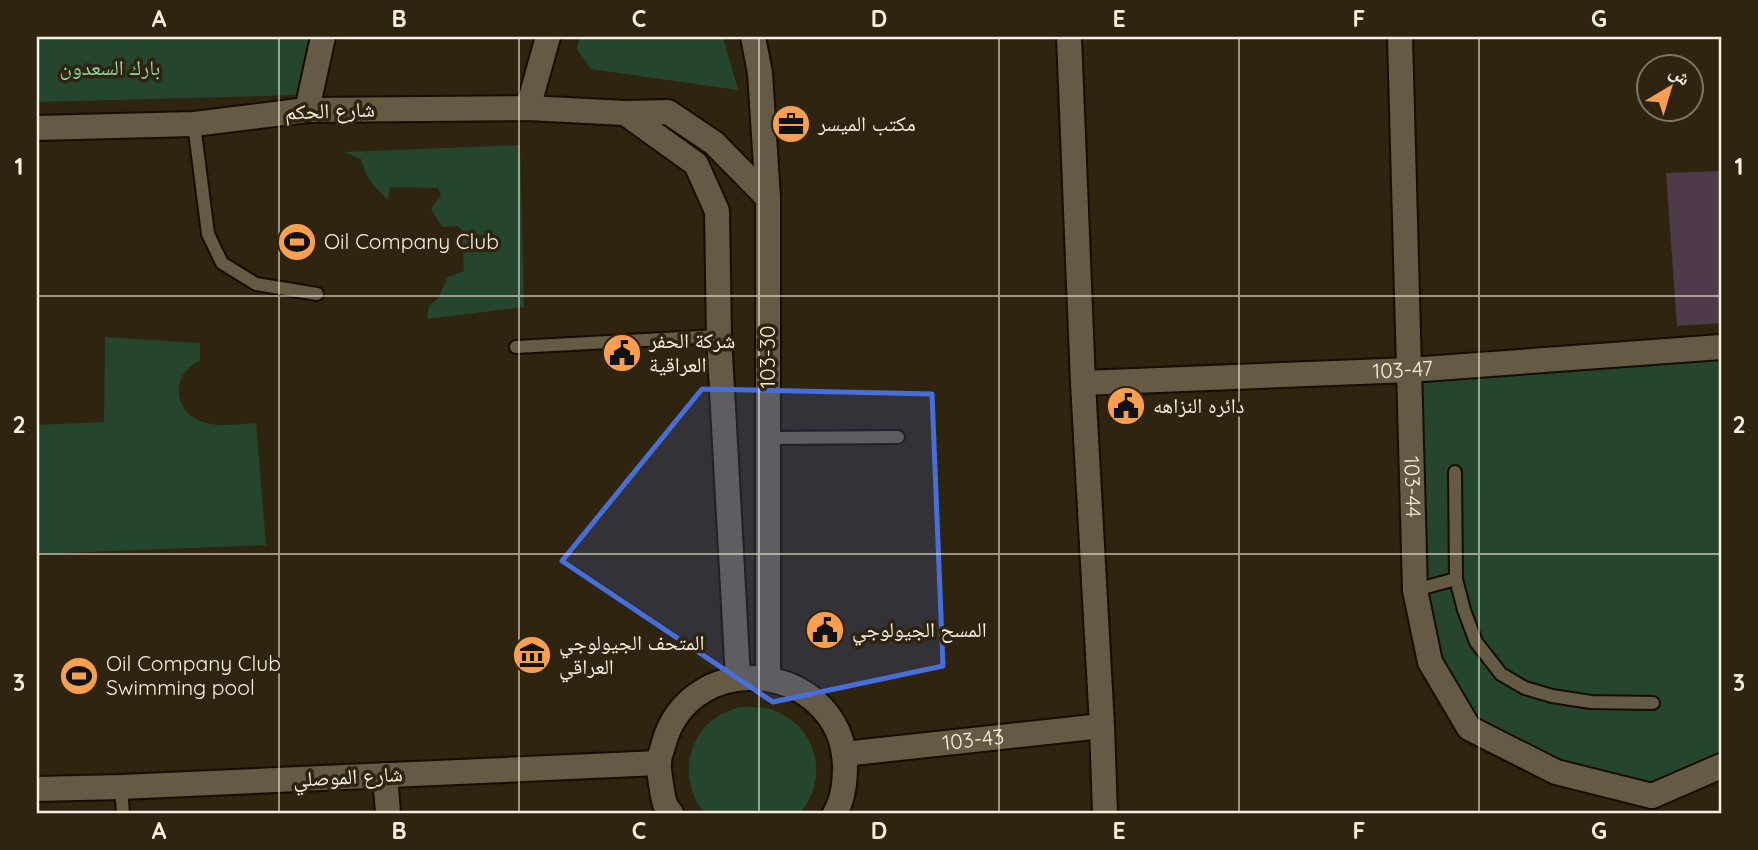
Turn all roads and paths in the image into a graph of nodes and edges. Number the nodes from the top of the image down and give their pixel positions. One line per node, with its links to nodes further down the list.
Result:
1 (323, 37): 7 (street)
2 (548, 37): 6 (street)
3 (753, 37): 11 (street, 103-30)
4 (1069, 37): 17 (street)
5 (1400, 37): 16 (street, 103-44)
6 (528, 108): 7 (street, شارع الحكم); 8 (street, شارع الحكم)
7 (307, 110): 9 (street, شارع الحكم)
8 (625, 113): 11 (street, شارع الحكم); 13 (street)
9 (194, 124): 10 (street, شارع الحكم); 12 (lane)
10 (37, 128)
11 (768, 198): 19 (street, 103-30)
12 (317, 294)
13 (719, 336): 14 (lane); 23 (street)
14 (516, 347)
15 (1721, 347): 16 (street, 103-47)
16 (1410, 370): 17 (street, 103-47); 22 (street, 103-44)
17 (1083, 383): 26 (street)
18 (898, 437): 19 (lane)
19 (768, 438): 24 (street, 103-30)
20 (1455, 472): 21 (lane)
21 (1456, 579): 22 (lane); 25 (lane)
22 (1415, 590): 33 (street, 103-44)
23 (738, 678): 24 (street); 28 (street)
24 (768, 678): 27 (street)
25 (1653, 703)
26 (1102, 726): 27 (street, 103-43); 38 (street)
27 (844, 754): 37 (street)
28 (659, 763): 30 (street, شارع الموصلي); 36 (street)
29 (1721, 766): 33 (street)
30 (385, 775): 31 (street, شارع الموصلي); 35 (street)
31 (121, 787): 32 (street, شارع الموصلي); 34 (lane)
32 (37, 789)
33 (1653, 805)
34 (123, 813)
35 (388, 813)
36 (671, 813)
37 (835, 813)
38 (1105, 813)

